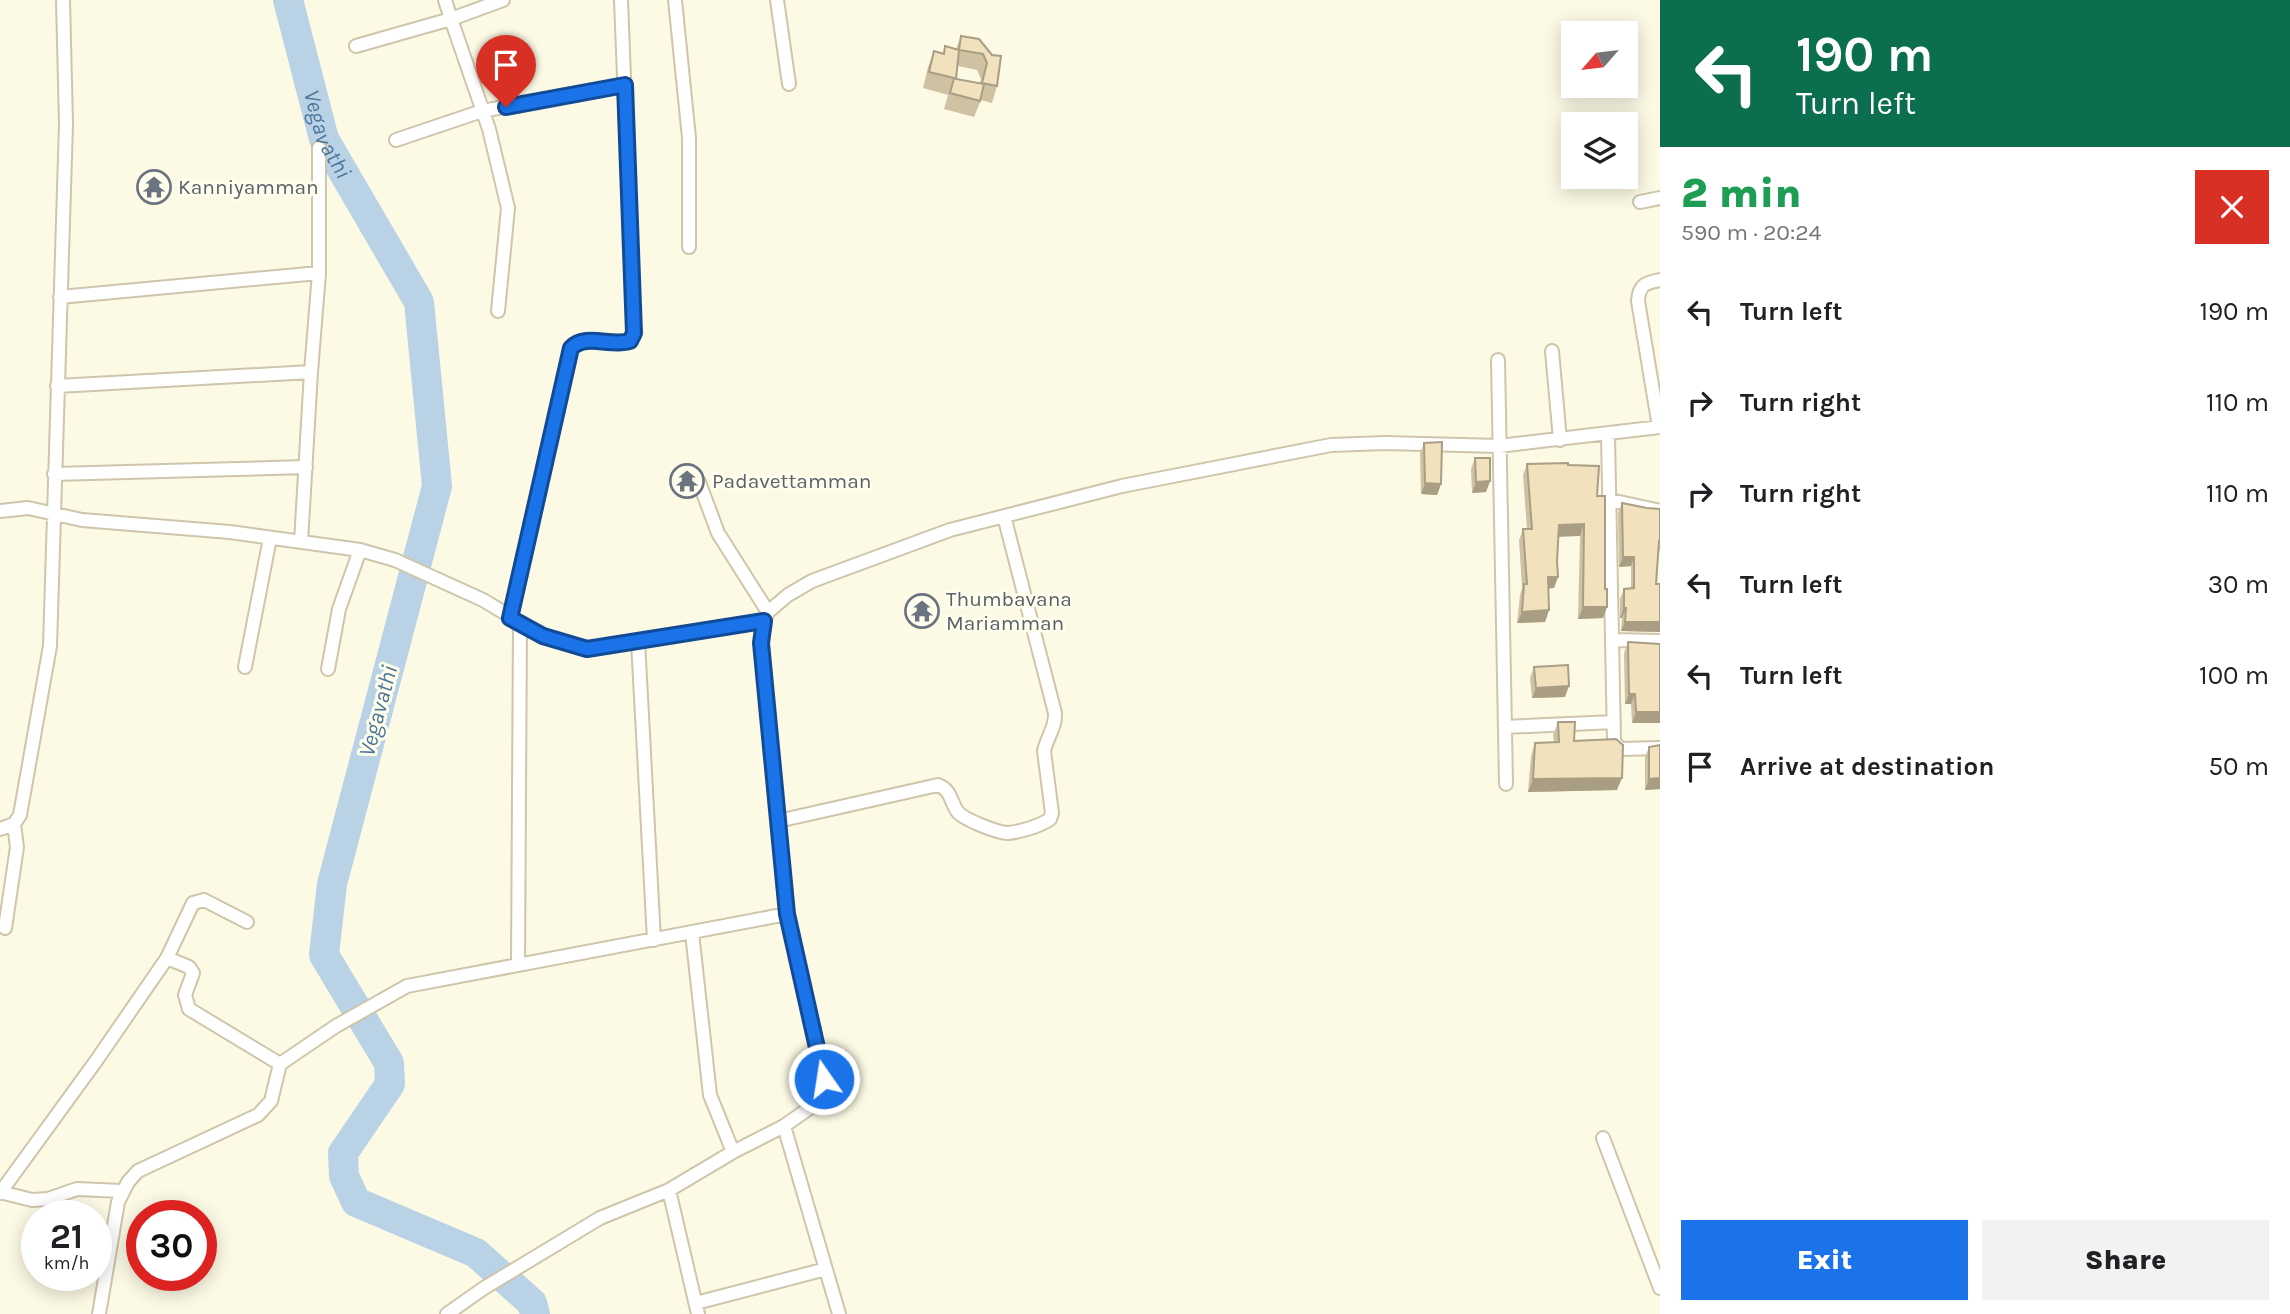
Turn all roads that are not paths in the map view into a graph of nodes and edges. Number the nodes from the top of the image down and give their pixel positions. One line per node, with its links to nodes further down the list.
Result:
1 (63, 0): 19 (street)
2 (445, 0): 7 (street)
3 (503, 0): 7 (street)
4 (621, 0): 10 (street)
5 (675, 0): 16 (street)
6 (776, 0): 9 (street)
7 (451, 19): 8 (street); 11 (street)
8 (356, 46)
9 (789, 83)
10 (625, 85): 11 (street); 41 (street)
11 (482, 111): 12 (street); 20 (street)
12 (396, 140)
13 (319, 148): 17 (street)
14 (1660, 198): 15 (street)
15 (1640, 202)
16 (689, 247)
17 (319, 273): 19 (street); 23 (street)
18 (1660, 280): 25 (street)
19 (60, 297): 24 (street)
20 (498, 311)
21 (1552, 351): 27 (street)
22 (1498, 360): 28 (street)
23 (311, 372): 24 (street); 29 (street)
24 (57, 386): 30 (street)
25 (1659, 427): 26 (street)
26 (1608, 435): 27 (street); 32 (street)
27 (1560, 440): 28 (street)
28 (1499, 446): 36 (street); 48 (street)
29 (306, 467): 30 (street); 38 (street)
30 (54, 474): 35 (street)
31 (699, 482): 40 (street)
32 (1610, 500): 34 (street); 43 (street)
33 (0, 511): 35 (street)
34 (1660, 511)
35 (53, 513): 37 (street); 52 (street)
36 (1004, 516): 40 (street); 51 (street)
37 (270, 538): 38 (street); 45 (street)
38 (302, 542): 39 (street)
39 (360, 550): 41 (street); 46 (street)
40 (766, 617): 42 (street); 51 (street)
41 (515, 620): 42 (street); 60 (street)
42 (638, 640): 58 (street)
43 (1612, 640): 44 (street); 47 (street)
44 (1660, 641)
45 (245, 667)
46 (328, 669)
47 (1614, 722): 48 (street); 49 (street)
48 (1505, 727): 50 (street)
49 (1660, 748)
50 (1506, 783)
51 (778, 821): 54 (street)
52 (14, 824): 53 (street); 56 (street)
53 (0, 829)
54 (787, 914): 57 (street); 62 (street)
55 (247, 922): 59 (street)
56 (5, 928)
57 (692, 933): 58 (street); 64 (street)
58 (654, 940): 60 (street)
59 (167, 958): 61 (street); 67 (street)
60 (517, 965): 61 (street)
61 (280, 1064): 66 (street)
62 (784, 1126): 64 (street); 68 (street)
63 (1603, 1138): 69 (street)
64 (733, 1152): 65 (street)
65 (669, 1190): 71 (street); 73 (street)
66 (122, 1191): 67 (street); 72 (street)
67 (0, 1192)
68 (826, 1269): 71 (street); 74 (street)
69 (1657, 1273): 70 (street)
70 (1660, 1288)
71 (697, 1309)
72 (99, 1314)
73 (447, 1314)
74 (839, 1314)

